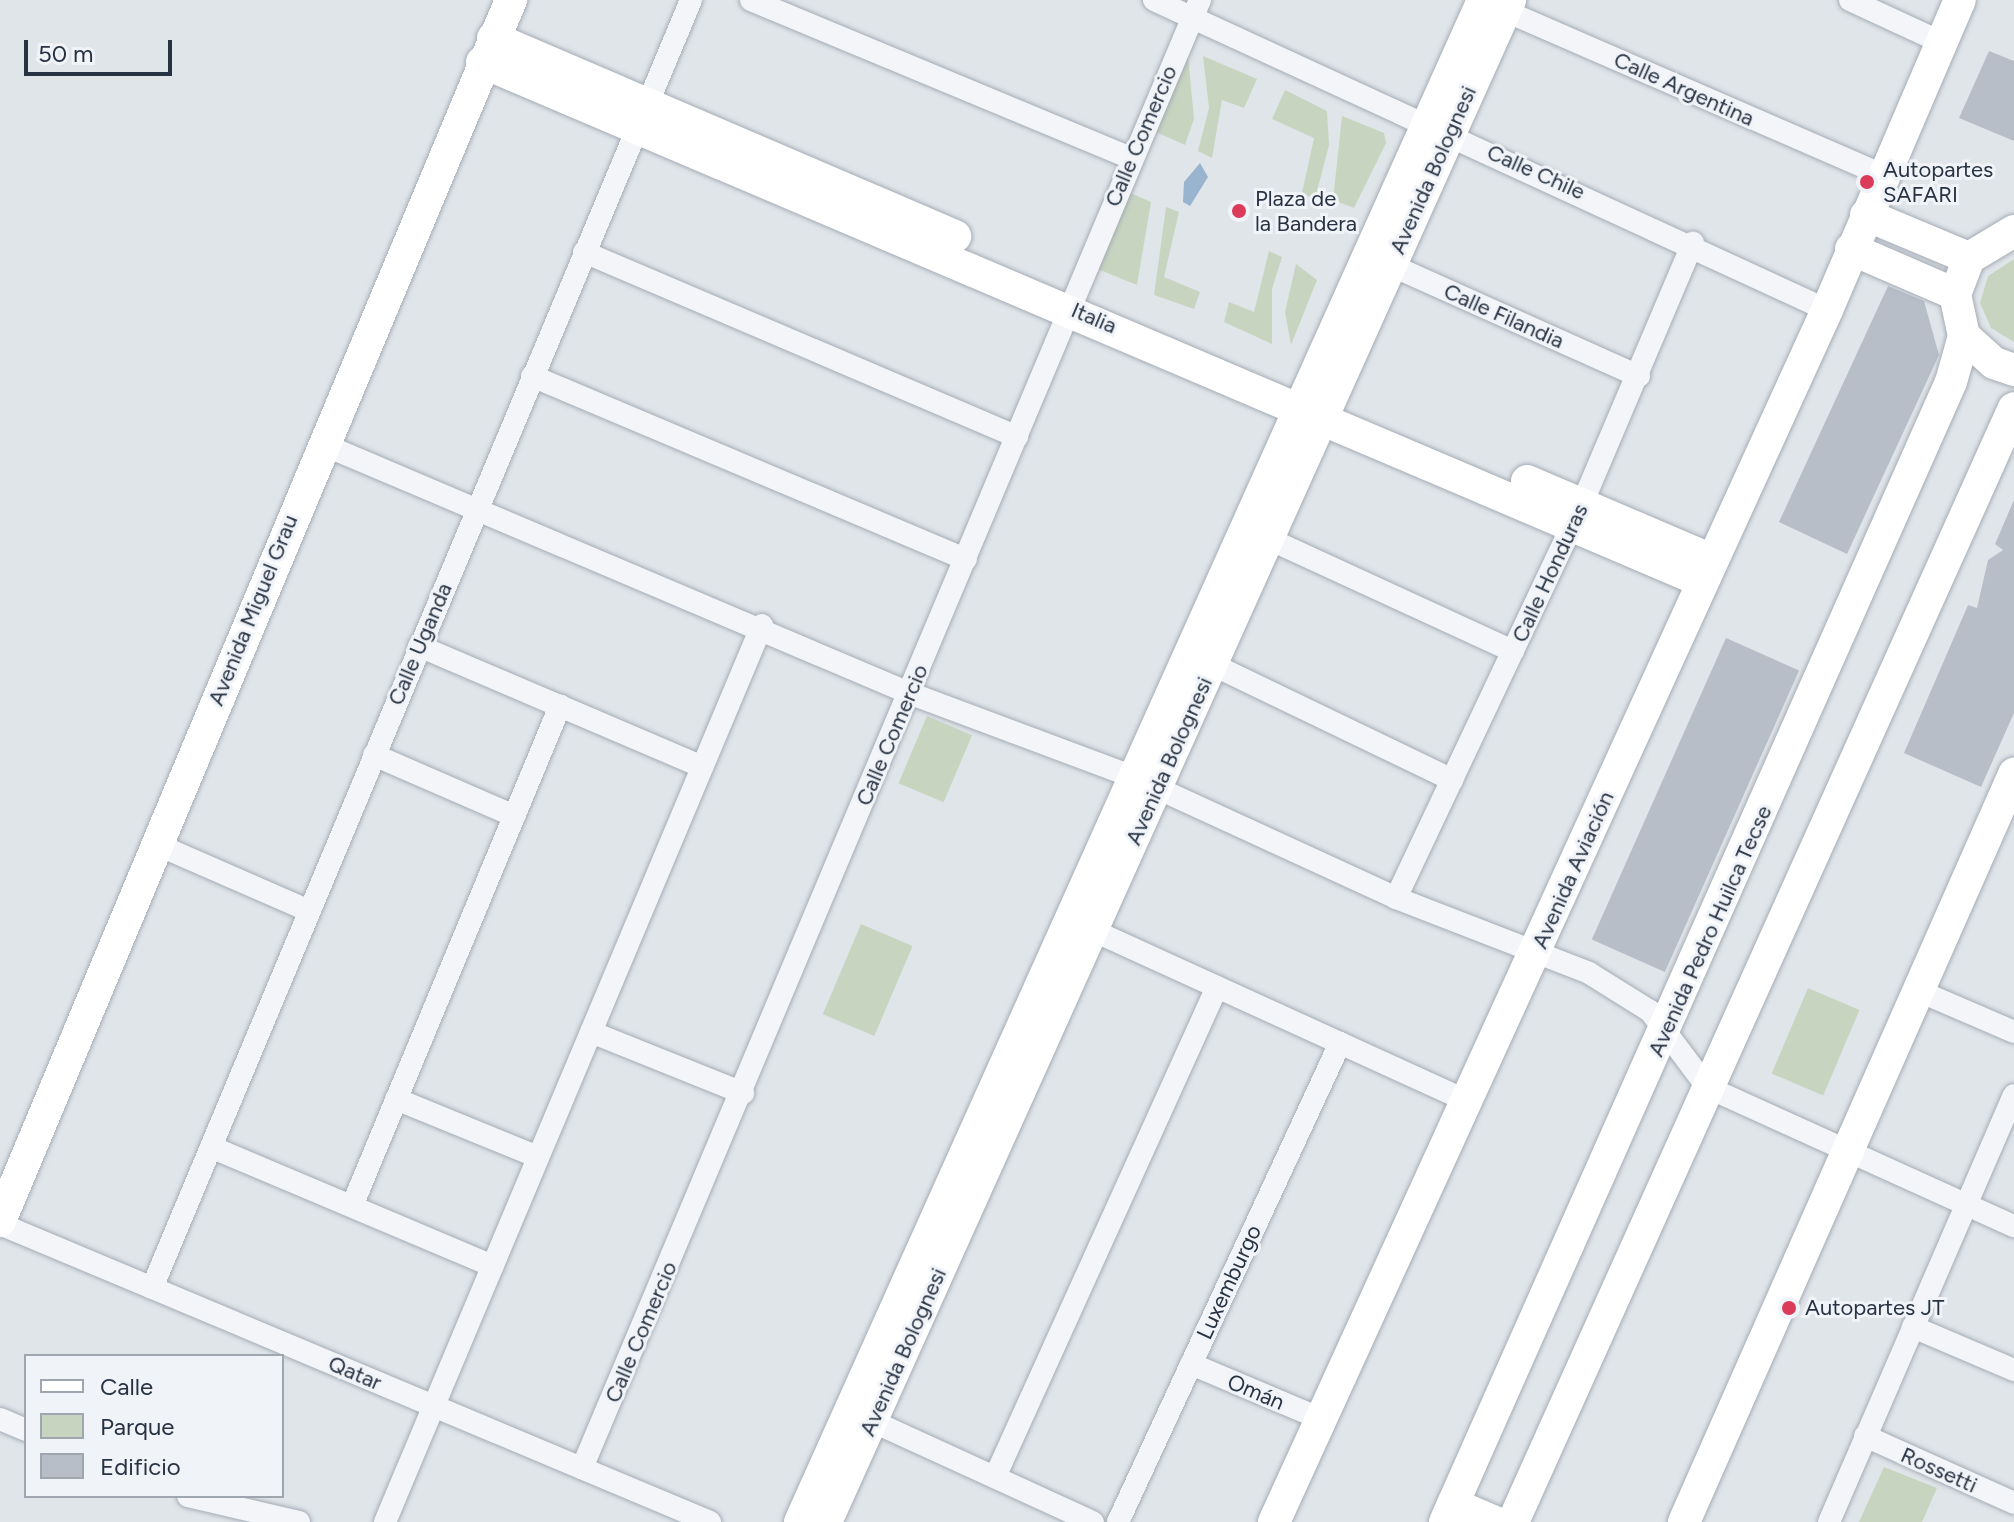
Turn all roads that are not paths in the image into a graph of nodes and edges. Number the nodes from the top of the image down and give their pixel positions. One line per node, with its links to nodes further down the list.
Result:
1 (511, 0): 10 (street, Avenida Miguel Grau)
2 (691, 0): 11 (street, Calle Uganda)
3 (751, 0): 13 (street)
4 (1154, 0): 8 (street, Calle Chile)
5 (1850, 0): 9 (street)
6 (1960, 0): 9 (street, Avenida Aviación)
7 (1495, 3): 12 (street, Avenida Bolognesi); 14 (street, Calle Argentina)
8 (1197, 8): 12 (street, Calle Chile); 13 (street, Calle Comercio)
9 (1941, 42): 14 (street, Avenida Aviación)
10 (488, 50): 11 (street, Italia); 32 (street, Avenida Miguel Grau)
11 (642, 115): 19 (street, Calle Uganda); 23 (street, Italia)
12 (1437, 127): 17 (street, Calle Chile); 21 (street, Avenida Bolognesi)
13 (1130, 158): 23 (street, Calle Comercio)
14 (1885, 176): 15 (street, Avenida Aviación)
15 (1866, 215): 18 (street, Avenida Aviación); 20 (street)
16 (2014, 231): 20 (street)
17 (1693, 243): 24 (street, Calle Chile); 28 (street, Calle Honduras)
18 (1851, 249): 22 (street); 24 (street, Avenida Aviación)
19 (584, 252): 27 (street, Calle Uganda); 31 (street)
20 (1969, 258): 22 (street)
21 (1380, 260): 28 (street, Calle Filandia); 29 (street, Avenida Bolognesi)
22 (1955, 294): 25 (street)
23 (1074, 298): 29 (street, Italia); 31 (street, Calle Comercio)
24 (1827, 310): 37 (street, Avenida Aviación)
25 (1964, 336): 26 (street); 57 (street, Avenida Pedro Huilca Tecse)
26 (2014, 370)
27 (532, 376): 33 (street, Calle Uganda); 36 (street)
28 (1639, 376): 34 (street, Calle Honduras)
29 (1317, 401): 34 (street, Italia); 35 (street, Avenida Bolognesi)
30 (2014, 408): 61 (street)
31 (1017, 437): 36 (street, Calle Comercio)
32 (322, 444): 33 (street); 50 (street, Avenida Miguel Grau)
33 (477, 508): 38 (street); 39 (street, Calle Uganda)
34 (1577, 514): 37 (street, Italia); 40 (street, Calle Honduras)
35 (1257, 533): 40 (street); 41 (street, Avenida Bolognesi)
36 (966, 559): 42 (street, Calle Comercio)
37 (1707, 570): 54 (street, Avenida Aviación)
38 (762, 625): 42 (street); 45 (street)
39 (419, 646): 43 (street); 44 (street, Calle Uganda)
40 (1513, 651): 47 (street, Calle Honduras)
41 (1199, 658): 47 (street); 48 (street, Avenida Bolognesi)
42 (909, 693): 48 (street); 62 (street, Calle Comercio)
43 (560, 706): 45 (street); 49 (street)
44 (374, 755): 49 (street); 52 (street, Calle Uganda)
45 (702, 767): 58 (street)
46 (2014, 774): 56 (street)
47 (1452, 780): 51 (street, Calle Honduras)
48 (1144, 782): 51 (street); 53 (street, Avenida Bolognesi)
49 (514, 816): 64 (street)
50 (156, 844): 52 (street); 71 (street, Avenida Miguel Grau)
51 (1396, 898): 54 (street)
52 (309, 911): 66 (street, Calle Uganda)
53 (1080, 924): 55 (street); 79 (street, Avenida Bolognesi)
54 (1535, 955): 57 (street); 65 (street, Avenida Aviación)
55 (1217, 987): 60 (street); 85 (street)
56 (1919, 991): 59 (street); 67 (street)
57 (1667, 1030): 61 (street); 88 (street, Avenida Pedro Huilca Tecse)
58 (591, 1032): 62 (street); 68 (street)
59 (2014, 1032)
60 (1340, 1043): 65 (street); 76 (street, Luxemburgo)
61 (1707, 1087): 67 (street); 99 (street)
62 (743, 1093): 84 (street, Calle Comercio)
63 (2014, 1095): 69 (street)
64 (396, 1099): 68 (street); 70 (street)
65 (1468, 1101): 81 (street, Avenida Aviación)
66 (211, 1147): 70 (street); 74 (street, Calle Uganda)
67 (1849, 1148): 69 (street); 100 (street)
68 (538, 1157): 73 (street)
69 (1966, 1205): 72 (street); 75 (street)
70 (352, 1206): 73 (street)
71 (0, 1223): 74 (street, Qatar)
72 (2014, 1226)
73 (493, 1266): 78 (street)
74 (152, 1288): 78 (street, Qatar)
75 (1913, 1327): 77 (street); 83 (street)
76 (1191, 1364): 81 (street, Omán); 96 (street, Luxemburgo)
77 (2014, 1370)
78 (434, 1406): 84 (street, Qatar); 91 (street)
79 (861, 1416): 85 (street); 93 (street, Avenida Bolognesi); 94 (street, Avenida Bolognesi)
80 (0, 1419): 82 (street)
81 (1321, 1419): 97 (street, Avenida Aviación)
82 (24, 1429)
83 (1865, 1436): 87 (street, Rossetti); 101 (street)
84 (582, 1468): 92 (street, Qatar)
85 (995, 1477): 95 (street)
86 (192, 1498): 89 (street)
87 (2014, 1503)
88 (1449, 1513): 98 (street)
89 (229, 1515): 90 (street)
90 (299, 1522)
91 (385, 1522)
92 (710, 1522)
93 (800, 1522)
94 (826, 1522)
95 (1093, 1522)
96 (1118, 1522)
97 (1274, 1522)
98 (1495, 1522)
99 (1513, 1522)
100 (1684, 1522)
101 (1829, 1522)

